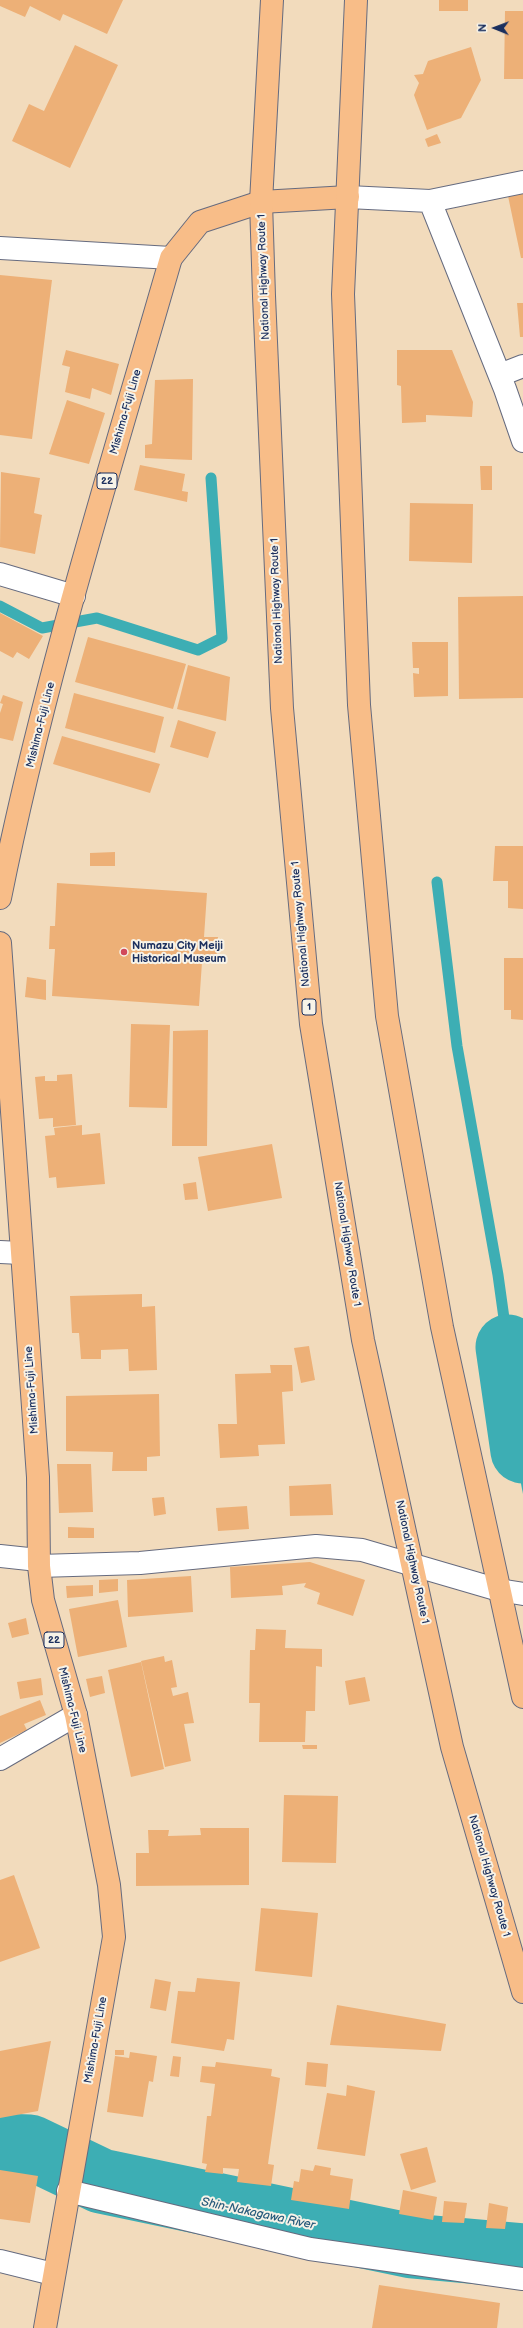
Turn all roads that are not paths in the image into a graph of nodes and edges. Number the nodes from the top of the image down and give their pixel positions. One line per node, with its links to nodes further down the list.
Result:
1 (272, 0): 6 (main road, National Highway Route 1 / 1)
2 (356, 0): 4 (main road)
3 (523, 182): 5 (street)
4 (348, 197): 5 (street); 6 (main road, Mishima-Fuji Line / 22); 21 (main road)
5 (430, 201): 10 (street)
6 (261, 202): 8 (main road, Mishima-Fuji Line / 22); 20 (main road, National Highway Route 1 / 1)
7 (0, 248): 8 (street)
8 (171, 258): 13 (main road, Mishima-Fuji Line / 22)
9 (523, 366): 10 (street)
10 (500, 375): 11 (street)
11 (523, 441)
12 (0, 574): 13 (street)
13 (74, 596): 14 (main road, Mishima-Fuji Line / 22)
14 (0, 898)
15 (0, 943): 17 (main road, Mishima-Fuji Line / 22)
16 (0, 1252): 17 (street)
17 (21, 1253): 19 (main road, Mishima-Fuji Line / 22)
18 (0, 1556): 19 (street)
19 (38, 1563): 20 (street); 23 (main road, Mishima-Fuji Line / 22)
20 (412, 1564): 21 (street); 25 (main road, National Highway Route 1 / 1)
21 (512, 1592): 22 (main road)
22 (523, 1697)
23 (76, 1715): 24 (street); 26 (main road, Mishima-Fuji Line / 22)
24 (0, 1759)
25 (523, 1992)
26 (68, 2191): 28 (main road, Mishima-Fuji Line / 22); 29 (street)
27 (0, 2261): 28 (street)
28 (53, 2274): 30 (main road, Mishima-Fuji Line / 22)
29 (523, 2279)
30 (45, 2328)

